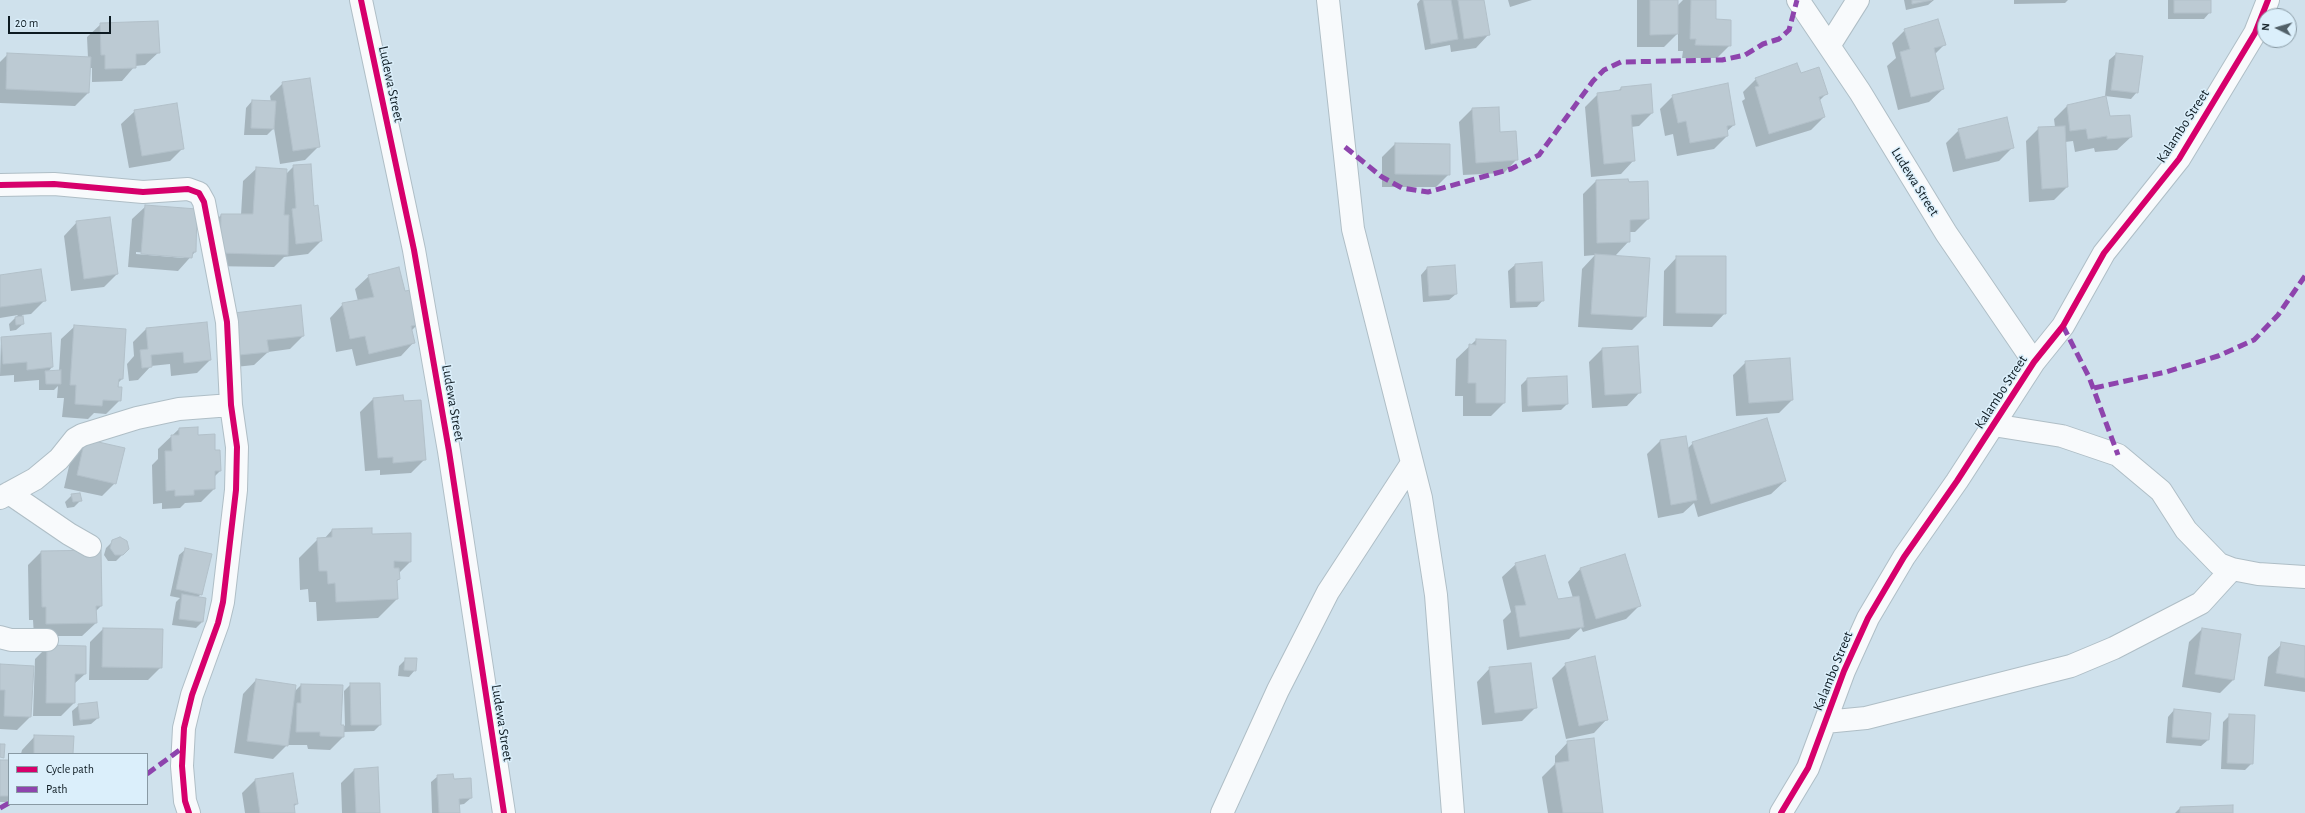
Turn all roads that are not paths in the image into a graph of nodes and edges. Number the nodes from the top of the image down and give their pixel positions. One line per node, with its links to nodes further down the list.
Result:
1 (361, 0): 20 (street, Ludewa Street)
2 (1328, 0): 11 (street)
3 (1798, 0): 6 (street, Ludewa Street)
4 (1858, 0): 6 (street)
5 (2268, 0): 8 (street, Kalambo Street)
6 (1829, 46): 8 (street, Ludewa Street)
7 (0, 185): 9 (street)
8 (2034, 362): 10 (street, Kalambo Street)
9 (231, 406): 12 (street); 19 (street)
10 (1993, 425): 14 (street); 18 (street, Kalambo Street)
11 (1412, 462): 21 (street); 22 (street)
12 (4, 496): 13 (street)
13 (90, 546)
14 (2232, 569): 15 (street); 18 (street)
15 (2305, 577)
16 (0, 637): 17 (street)
17 (47, 640)
18 (1825, 722): 23 (street, Kalambo Street)
19 (189, 813)
20 (504, 813)
21 (1222, 813)
22 (1453, 813)
23 (1781, 813)

